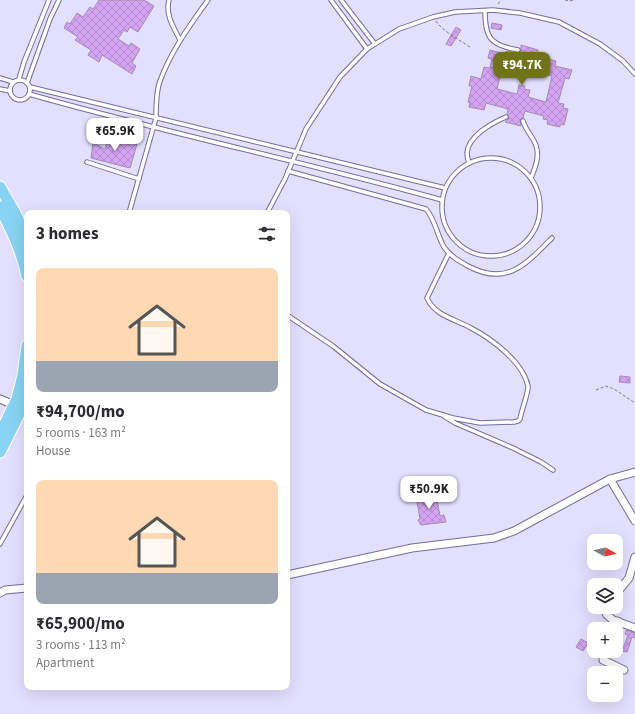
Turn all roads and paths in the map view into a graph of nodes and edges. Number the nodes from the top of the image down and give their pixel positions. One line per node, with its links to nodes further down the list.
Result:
1 (49, 0): 18 (lane)
2 (59, 0): 20 (lane)
3 (169, 0): 11 (lane)
4 (208, 0): 11 (lane)
5 (330, 0): 14 (lane)
6 (341, 0): 12 (lane)
7 (565, 0): 8 (path)
8 (575, 0)
9 (485, 11): 10 (lane); 15 (lane); 16 (lane)
10 (433, 17): 12 (lane); 13 (path)
11 (180, 40): 28 (lane)
12 (375, 44): 14 (lane)
13 (470, 46)
14 (367, 49): 31 (lane)
15 (518, 50)
16 (635, 74)
17 (0, 78): 19 (lane)
18 (19, 80): 19 (lane); 20 (lane)
19 (13, 82): 23 (lane)
20 (27, 83): 21 (lane)
21 (30, 87): 24 (lane); 25 (lane)
22 (0, 88): 23 (lane)
23 (10, 91): 24 (lane)
24 (29, 94): 26 (lane)
25 (115, 108): 26 (lane); 28 (lane)
26 (112, 116): 30 (lane)
27 (506, 117): 34 (lane)
28 (156, 118): 30 (lane); 31 (lane)
29 (523, 121): 36 (lane)
30 (154, 126): 33 (lane); 37 (lane)
31 (296, 152): 33 (lane); 39 (lane)
32 (86, 162): 37 (lane)
33 (292, 162): 35 (lane); 40 (lane)
34 (469, 163): 36 (lane); 39 (lane)
35 (288, 171): 43 (lane); 46 (lane)
36 (531, 178): 40 (lane)
37 (139, 179): 42 (lane)
38 (0, 187): 44 (main road)
39 (445, 188): 40 (lane)
40 (442, 200)
41 (0, 206): 47 (main road)
42 (130, 210)
43 (268, 210)
44 (24, 234)
45 (552, 238): 46 (lane)
46 (449, 253): 55 (lane)
47 (24, 263)
48 (290, 317): 55 (lane)
49 (24, 368): 54 (main road)
50 (596, 390): 53 (path)
51 (0, 399): 54 (street)
52 (24, 402): 57 (main road)
53 (635, 403)
54 (14, 405): 56 (main road)
55 (442, 415): 58 (lane)
56 (0, 434)
57 (0, 452)
58 (554, 470)
59 (635, 472): 60 (street)
60 (610, 479): 62 (street); 65 (street)
61 (24, 500): 63 (lane)
62 (635, 521)
63 (0, 544)
64 (635, 556): 66 (street)
65 (290, 574)
66 (623, 585)
67 (24, 588): 68 (street)
68 (0, 593)
69 (606, 614): 70 (street)
70 (618, 621): 71 (street)
71 (635, 628)
72 (603, 658): 73 (street)
73 (624, 670)

